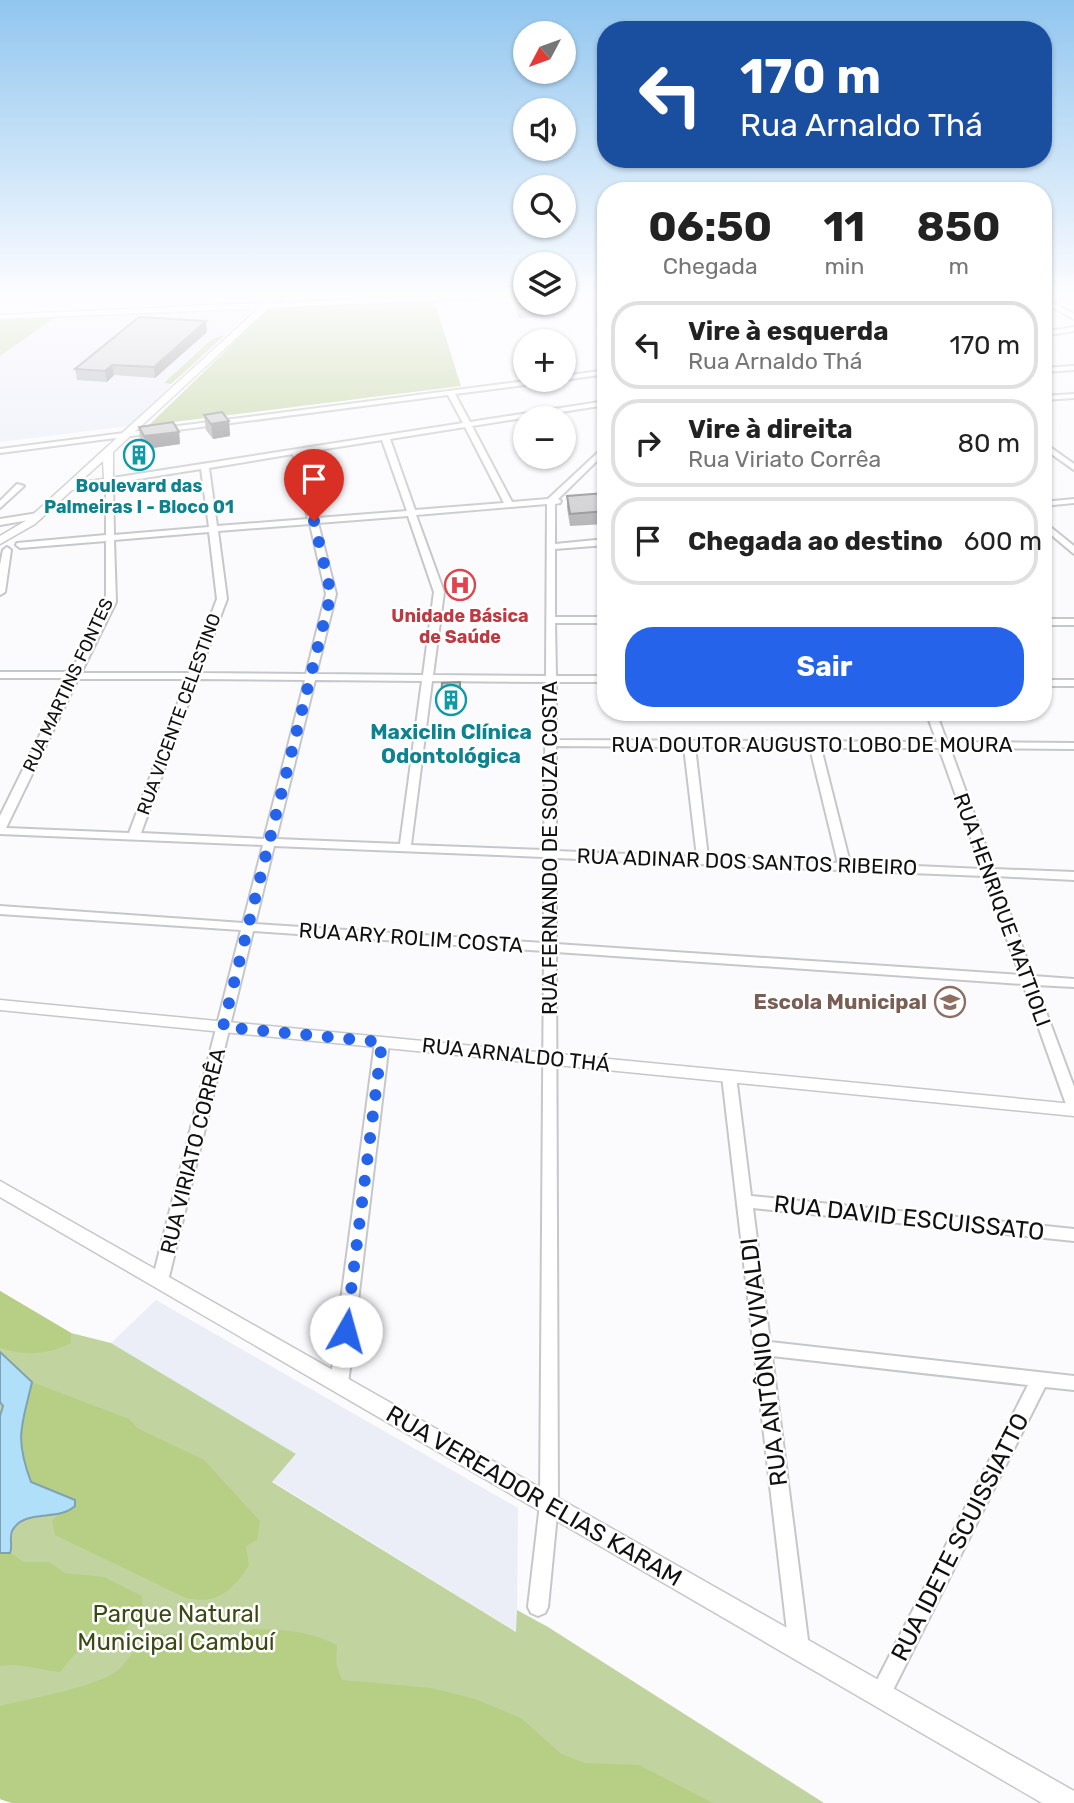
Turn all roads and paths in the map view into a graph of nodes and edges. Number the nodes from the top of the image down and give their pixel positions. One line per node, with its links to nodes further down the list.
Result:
1 (190, 376): 8 (main road)
2 (513, 385): 3 (street)
3 (450, 393): 7 (street); 8 (street)
4 (1074, 396): 5 (street)
5 (1052, 397)
6 (597, 404): 7 (street)
7 (468, 424): 9 (street); 28 (street)
8 (126, 435): 10 (street); 14 (main road)
9 (385, 438): 12 (street); 30 (street)
10 (16, 449): 11 (street); 19 (street)
11 (0, 451)
12 (296, 451): 20 (street); 32 (street, RUA VIRIATO CORRÊA)
13 (1052, 451): 17 (street)
14 (108, 452): 22 (main road, RUA MARTINS FONTES); 24 (main road)
15 (597, 457): 25 (street)
16 (1074, 458): 17 (street)
17 (1062, 459): 18 (street); 21 (street)
18 (1052, 460)
19 (0, 463)
20 (205, 466): 22 (street); 34 (street, RUA VICENTE CELESTINO)
21 (1074, 468)
22 (109, 481): 24 (main road); 36 (street, RUA MARTINS FONTES)
23 (20, 486): 29 (street)
24 (70, 487): 31 (main road)
25 (558, 500): 28 (street); 39 (street, RUA FERNANDO DE SOUZA COSTA)
26 (1074, 501): 27 (street)
27 (1052, 503)
28 (509, 505): 30 (street)
29 (0, 506)
30 (411, 513): 32 (street); 50 (street)
31 (38, 516): 33 (street); 38 (main road)
32 (314, 521): 34 (street); 49 (street, RUA VIRIATO CORRÊA)
33 (0, 522)
34 (213, 529): 36 (street); 48 (street, RUA VICENTE CELESTINO)
35 (1052, 532): 40 (street)
36 (111, 538): 38 (street); 47 (street, RUA MARTINS FONTES)
37 (597, 543): 39 (street)
38 (4, 544): 41 (street)
39 (551, 547): 42 (street, RUA FERNANDO DE SOUZA COSTA)
40 (1074, 551)
41 (0, 592)
42 (551, 620): 43 (street); 51 (street, RUA FERNANDO DE SOUZA COSTA)
43 (597, 620)
44 (1052, 622): 45 (street)
45 (1074, 622)
46 (0, 675): 47 (street)
47 (75, 676): 48 (street); 61 (street, RUA MARTINS FONTES)
48 (193, 676): 49 (street); 62 (street, RUA VICENTE CELESTINO)
49 (310, 677): 50 (street); 63 (street, RUA VIRIATO CORRÊA)
50 (428, 678): 51 (street); 64 (street)
51 (551, 679): 52 (street); 56 (street, RUA FERNANDO DE SOUZA COSTA)
52 (597, 680)
53 (1052, 683): 54 (street)
54 (1074, 683)
55 (934, 721): 59 (street, RUA HENRIQUE MATTIOLI)
56 (551, 743): 57 (street, RUA DOUTOR AUGUSTO LOBO DE MOURA); 65 (street, RUA FERNANDO DE SOUZA COSTA)
57 (689, 744): 58 (street, RUA DOUTOR AUGUSTO LOBO DE MOURA); 66 (street)
58 (816, 744): 59 (street, RUA DOUTOR AUGUSTO LOBO DE MOURA); 67 (street)
59 (943, 746): 60 (street, RUA DOUTOR AUGUSTO LOBO DE MOURA); 68 (street, RUA HENRIQUE MATTIOLI)
60 (1072, 750)
61 (0, 829): 62 (street, RUA ADINAR DOS SANTOS RIBEIRO)
62 (134, 836): 63 (street, RUA ADINAR DOS SANTOS RIBEIRO)
63 (269, 842): 64 (street, RUA ADINAR DOS SANTOS RIBEIRO); 71 (street, RUA VIRIATO CORRÊA)
64 (405, 848): 65 (street, RUA ADINAR DOS SANTOS RIBEIRO)
65 (550, 854): 66 (street, RUA ADINAR DOS SANTOS RIBEIRO); 72 (street, RUA FERNANDO DE SOUZA COSTA)
66 (703, 861): 67 (street, RUA ADINAR DOS SANTOS RIBEIRO)
67 (845, 867): 68 (street, RUA ADINAR DOS SANTOS RIBEIRO)
68 (989, 873): 69 (street, RUA ADINAR DOS SANTOS RIBEIRO); 73 (street, RUA HENRIQUE MATTIOLI)
69 (1074, 876)
70 (0, 910): 71 (street, RUA ARY ROLIM COSTA)
71 (248, 927): 72 (street, RUA ARY ROLIM COSTA); 76 (street, RUA VIRIATO CORRÊA)
72 (550, 947): 73 (street, RUA ARY ROLIM COSTA); 78 (street, RUA FERNANDO DE SOUZA COSTA)
73 (1028, 980): 74 (street, RUA ARY ROLIM COSTA); 80 (street, RUA HENRIQUE MATTIOLI)
74 (1074, 983)
75 (0, 1004): 76 (main road, RUA ARNALDO THÁ)
76 (223, 1027): 77 (main road, RUA ARNALDO THÁ); 84 (street, RUA VIRIATO CORRÊA)
77 (382, 1042): 78 (main road, RUA ARNALDO THÁ); 88 (street)
78 (550, 1059): 79 (main road, RUA ARNALDO THÁ); 89 (street, RUA FERNANDO DE SOUZA COSTA)
79 (729, 1076): 80 (main road, RUA ARNALDO THÁ); 82 (street, RUA ANTÔNIO VIVALDI)
80 (1074, 1109)
81 (0, 1188): 84 (main road, RUA VEREADOR ELIAS KARAM)
82 (744, 1201): 83 (street, RUA DAVID ESCUISSATO); 85 (street, RUA ANTÔNIO VIVALDI)
83 (1074, 1235)
84 (160, 1280): 88 (main road, RUA VEREADOR ELIAS KARAM)
85 (762, 1348): 86 (street); 91 (street, RUA ANTÔNIO VIVALDI)
86 (1040, 1379): 87 (street); 92 (street, RUA IDETE SCUISSIATTO)
87 (1074, 1383)
88 (340, 1384): 89 (main road, RUA VEREADOR ELIAS KARAM)
89 (549, 1504): 90 (street, RUA FERNANDO DE SOUZA COSTA); 91 (main road, RUA VEREADOR ELIAS KARAM)
90 (538, 1607)
91 (799, 1648): 92 (main road, RUA VEREADOR ELIAS KARAM)
92 (880, 1695): 93 (main road, RUA VEREADOR ELIAS KARAM)
93 (1068, 1803)

